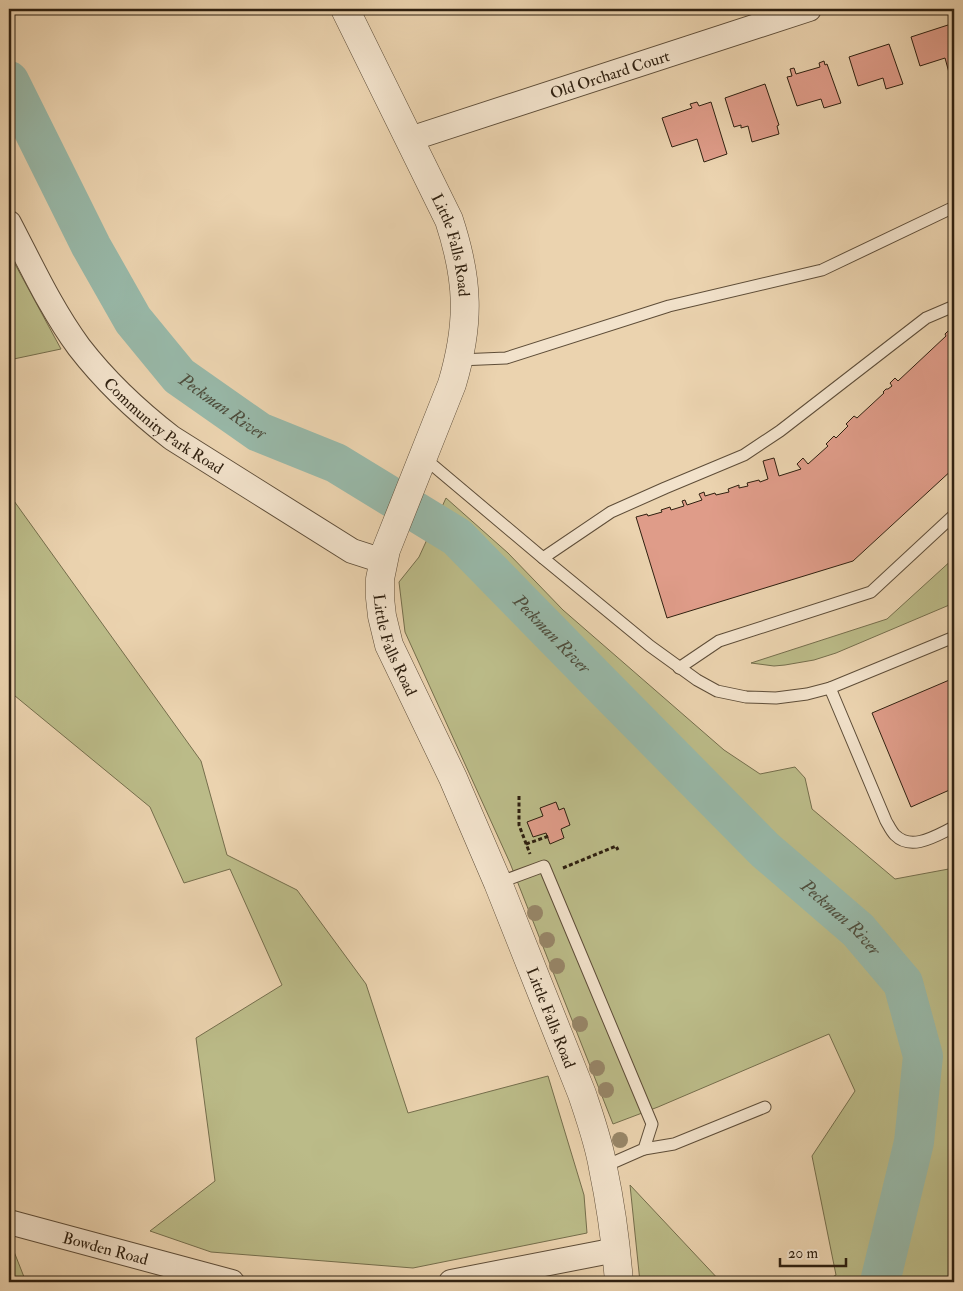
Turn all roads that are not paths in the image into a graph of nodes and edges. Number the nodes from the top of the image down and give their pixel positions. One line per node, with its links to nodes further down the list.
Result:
1 (345, 9): 3 (street, Little Falls Road)
2 (809, 9): 3 (street, Old Orchard Court)
3 (410, 139): 7 (street, Little Falls Road)
4 (954, 207): 7 (lane)
5 (9, 224): 10 (street, Community Park Road)
6 (954, 306): 11 (lane)
7 (459, 360): 8 (street, Little Falls Road)
8 (423, 457): 10 (street, Little Falls Road); 11 (lane)
9 (954, 515): 13 (lane)
10 (386, 550): 16 (street, Little Falls Road)
11 (543, 558): 13 (lane)
12 (954, 637): 14 (lane)
13 (680, 668): 14 (lane)
14 (830, 688): 15 (lane)
15 (954, 827)
16 (498, 883): 18 (lane); 19 (street, Little Falls Road)
17 (765, 1107): 18 (lane)
18 (644, 1149): 19 (lane)
19 (603, 1167): 21 (street, Little Falls Road)
20 (9, 1222): 22 (street, Bowden Road)
21 (616, 1250): 23 (street); 24 (street, Little Falls Road)
22 (232, 1282)
23 (451, 1282)
24 (619, 1282)

